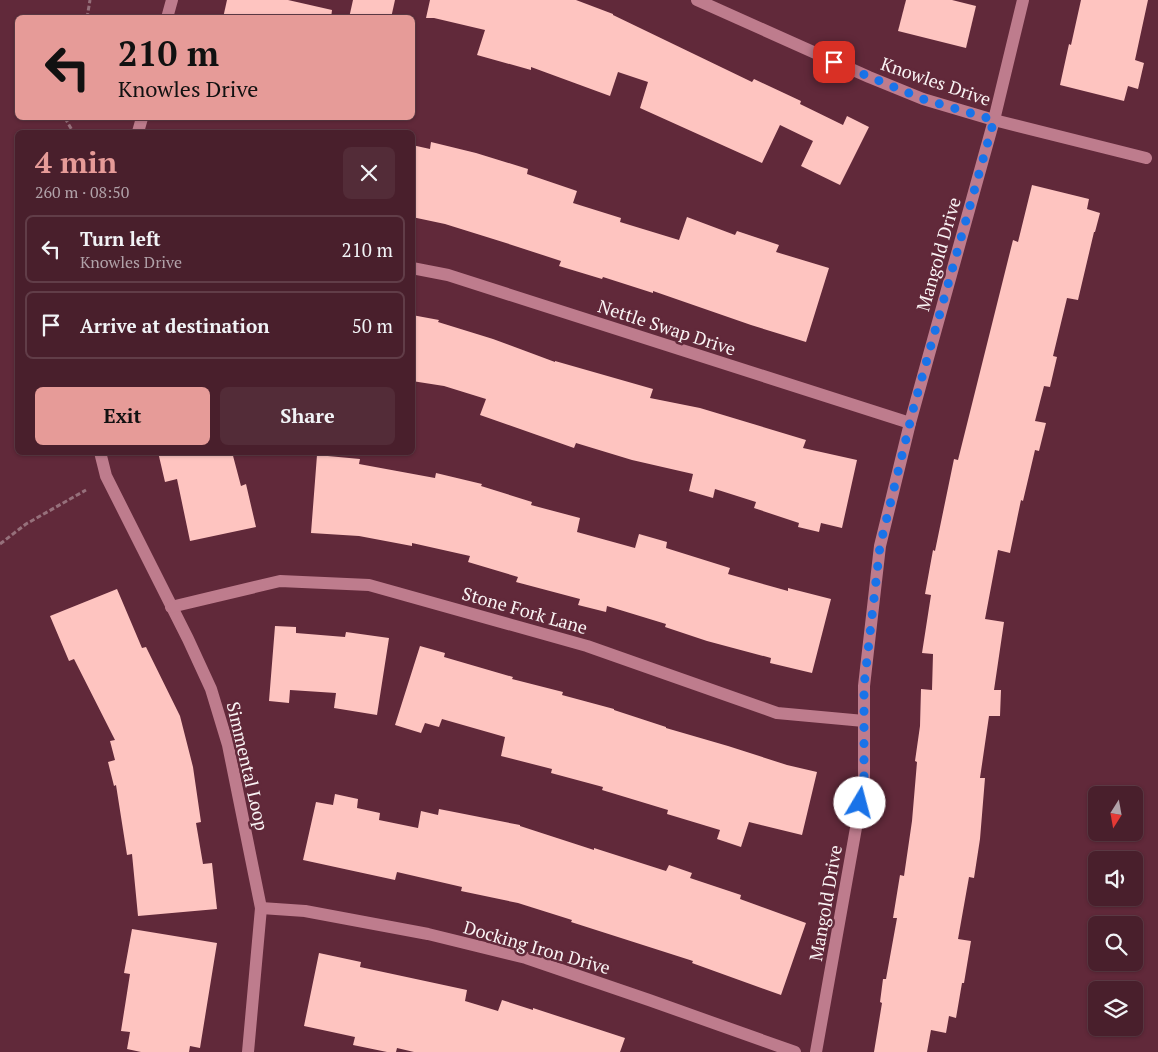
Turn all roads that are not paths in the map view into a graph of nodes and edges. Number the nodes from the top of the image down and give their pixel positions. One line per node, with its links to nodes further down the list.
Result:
1 (172, 0): 4 (street)
2 (697, 0): 5 (street, Knowles Drive)
3 (1023, 0): 5 (street, Mangold Drive)
4 (168, 15)
5 (994, 120): 6 (street, Knowles Drive); 8 (street, Mangold Drive)
6 (1146, 158)
7 (415, 269): 8 (street, Nettle Swap Drive)
8 (910, 423): 11 (street, Mangold Drive)
9 (101, 455): 10 (street, Simmental Loop)
10 (171, 607): 11 (street, Stone Fork Lane); 12 (street, Simmental Loop)
11 (864, 722): 15 (street, Mangold Drive)
12 (261, 908): 13 (street, Simmental Loop); 14 (street, Docking Iron Drive)
13 (248, 1052)
14 (795, 1052)
15 (816, 1052)

